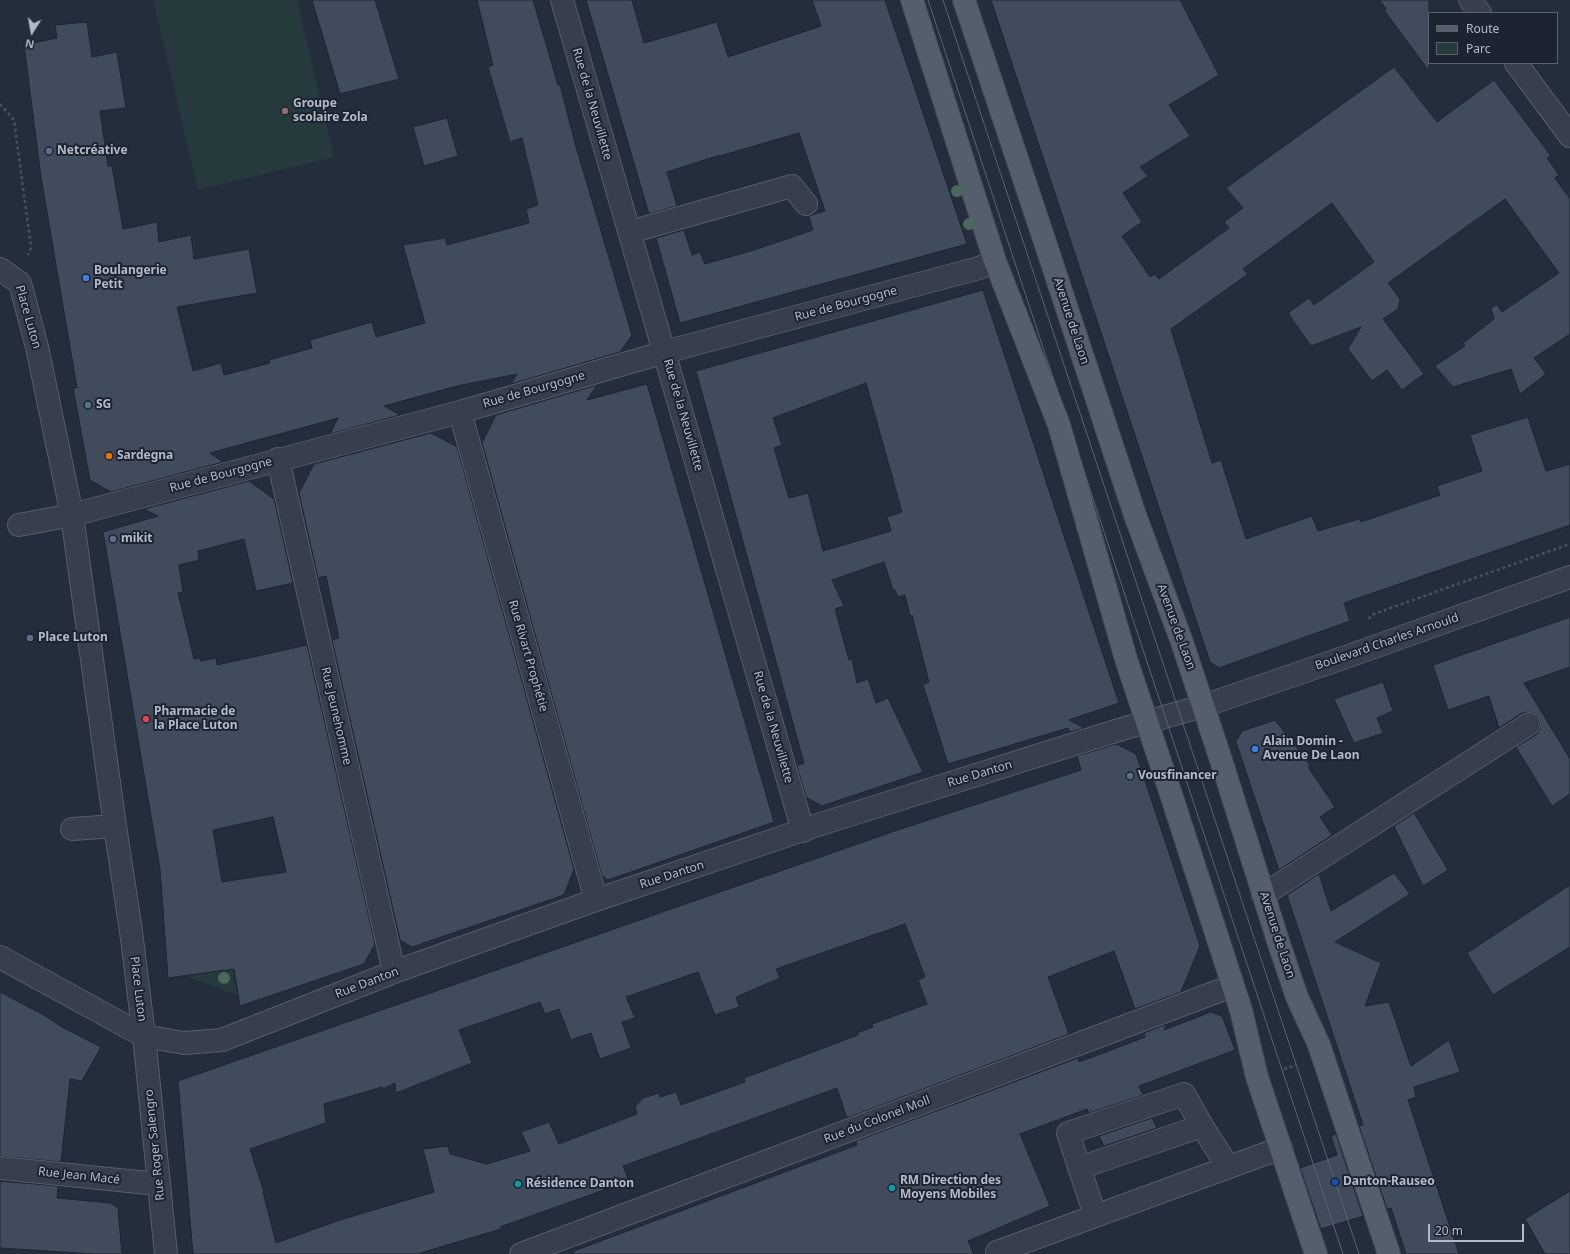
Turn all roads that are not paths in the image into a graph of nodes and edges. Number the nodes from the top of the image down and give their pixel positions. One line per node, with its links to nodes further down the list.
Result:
1 (562, 0): 9 (street, Rue de la Neuvillette)
2 (912, 0): 10 (main road)
3 (964, 0): 18 (main road, Avenue de Laon)
4 (1470, 0): 5 (street)
5 (1479, 12)
6 (1517, 64): 7 (street)
7 (1570, 136)
8 (806, 204): 9 (street)
9 (630, 232): 12 (street, Rue de la Neuvillette)
10 (995, 261): 12 (street, Rue de Bourgogne); 19 (main road)
11 (0, 268): 15 (street, Place Luton)
12 (665, 352): 13 (street, Rue de Bourgogne); 23 (street, Rue de la Neuvillette)
13 (460, 412): 14 (street, Rue de Bourgogne); 25 (street, Rue Rivart Prophétie)
14 (278, 459): 15 (street, Rue de Bourgogne); 27 (street, Rue Jeunehomme)
15 (72, 515): 16 (street); 21 (street, Place Luton)
16 (19, 525)
17 (1570, 577): 18 (street, Boulevard Charles Arnould)
18 (1203, 706): 19 (street, Rue Danton); 24 (main road, Avenue de Laon)
19 (1148, 722): 23 (street, Rue Danton); 28 (main road)
20 (1529, 724): 24 (street)
21 (115, 826): 22 (street); 29 (street, Place Luton)
22 (72, 829)
23 (803, 831): 25 (street, Rue Danton)
24 (1263, 895): 41 (main road, Avenue de Laon)
25 (596, 900): 27 (street, Rue Danton)
26 (0, 957): 29 (street, Place Luton)
27 (394, 972): 29 (street, Rue Danton)
28 (1232, 986): 31 (main road); 39 (street, Rue du Colonel Moll)
29 (144, 1036): 35 (street, Rue Roger Salengro)
30 (1202, 1126): 32 (street); 34 (street); 34 (street)
31 (1281, 1148): 32 (street); 40 (main road)
32 (1228, 1167): 36 (street)
33 (0, 1168): 35 (street, Rue Jean Macé)
34 (1079, 1168): 36 (street)
35 (158, 1184): 38 (street, Rue Roger Salengro)
36 (1095, 1215): 37 (street)
37 (997, 1252)
38 (166, 1254)
39 (521, 1254)
40 (1316, 1254)
41 (1389, 1254)

